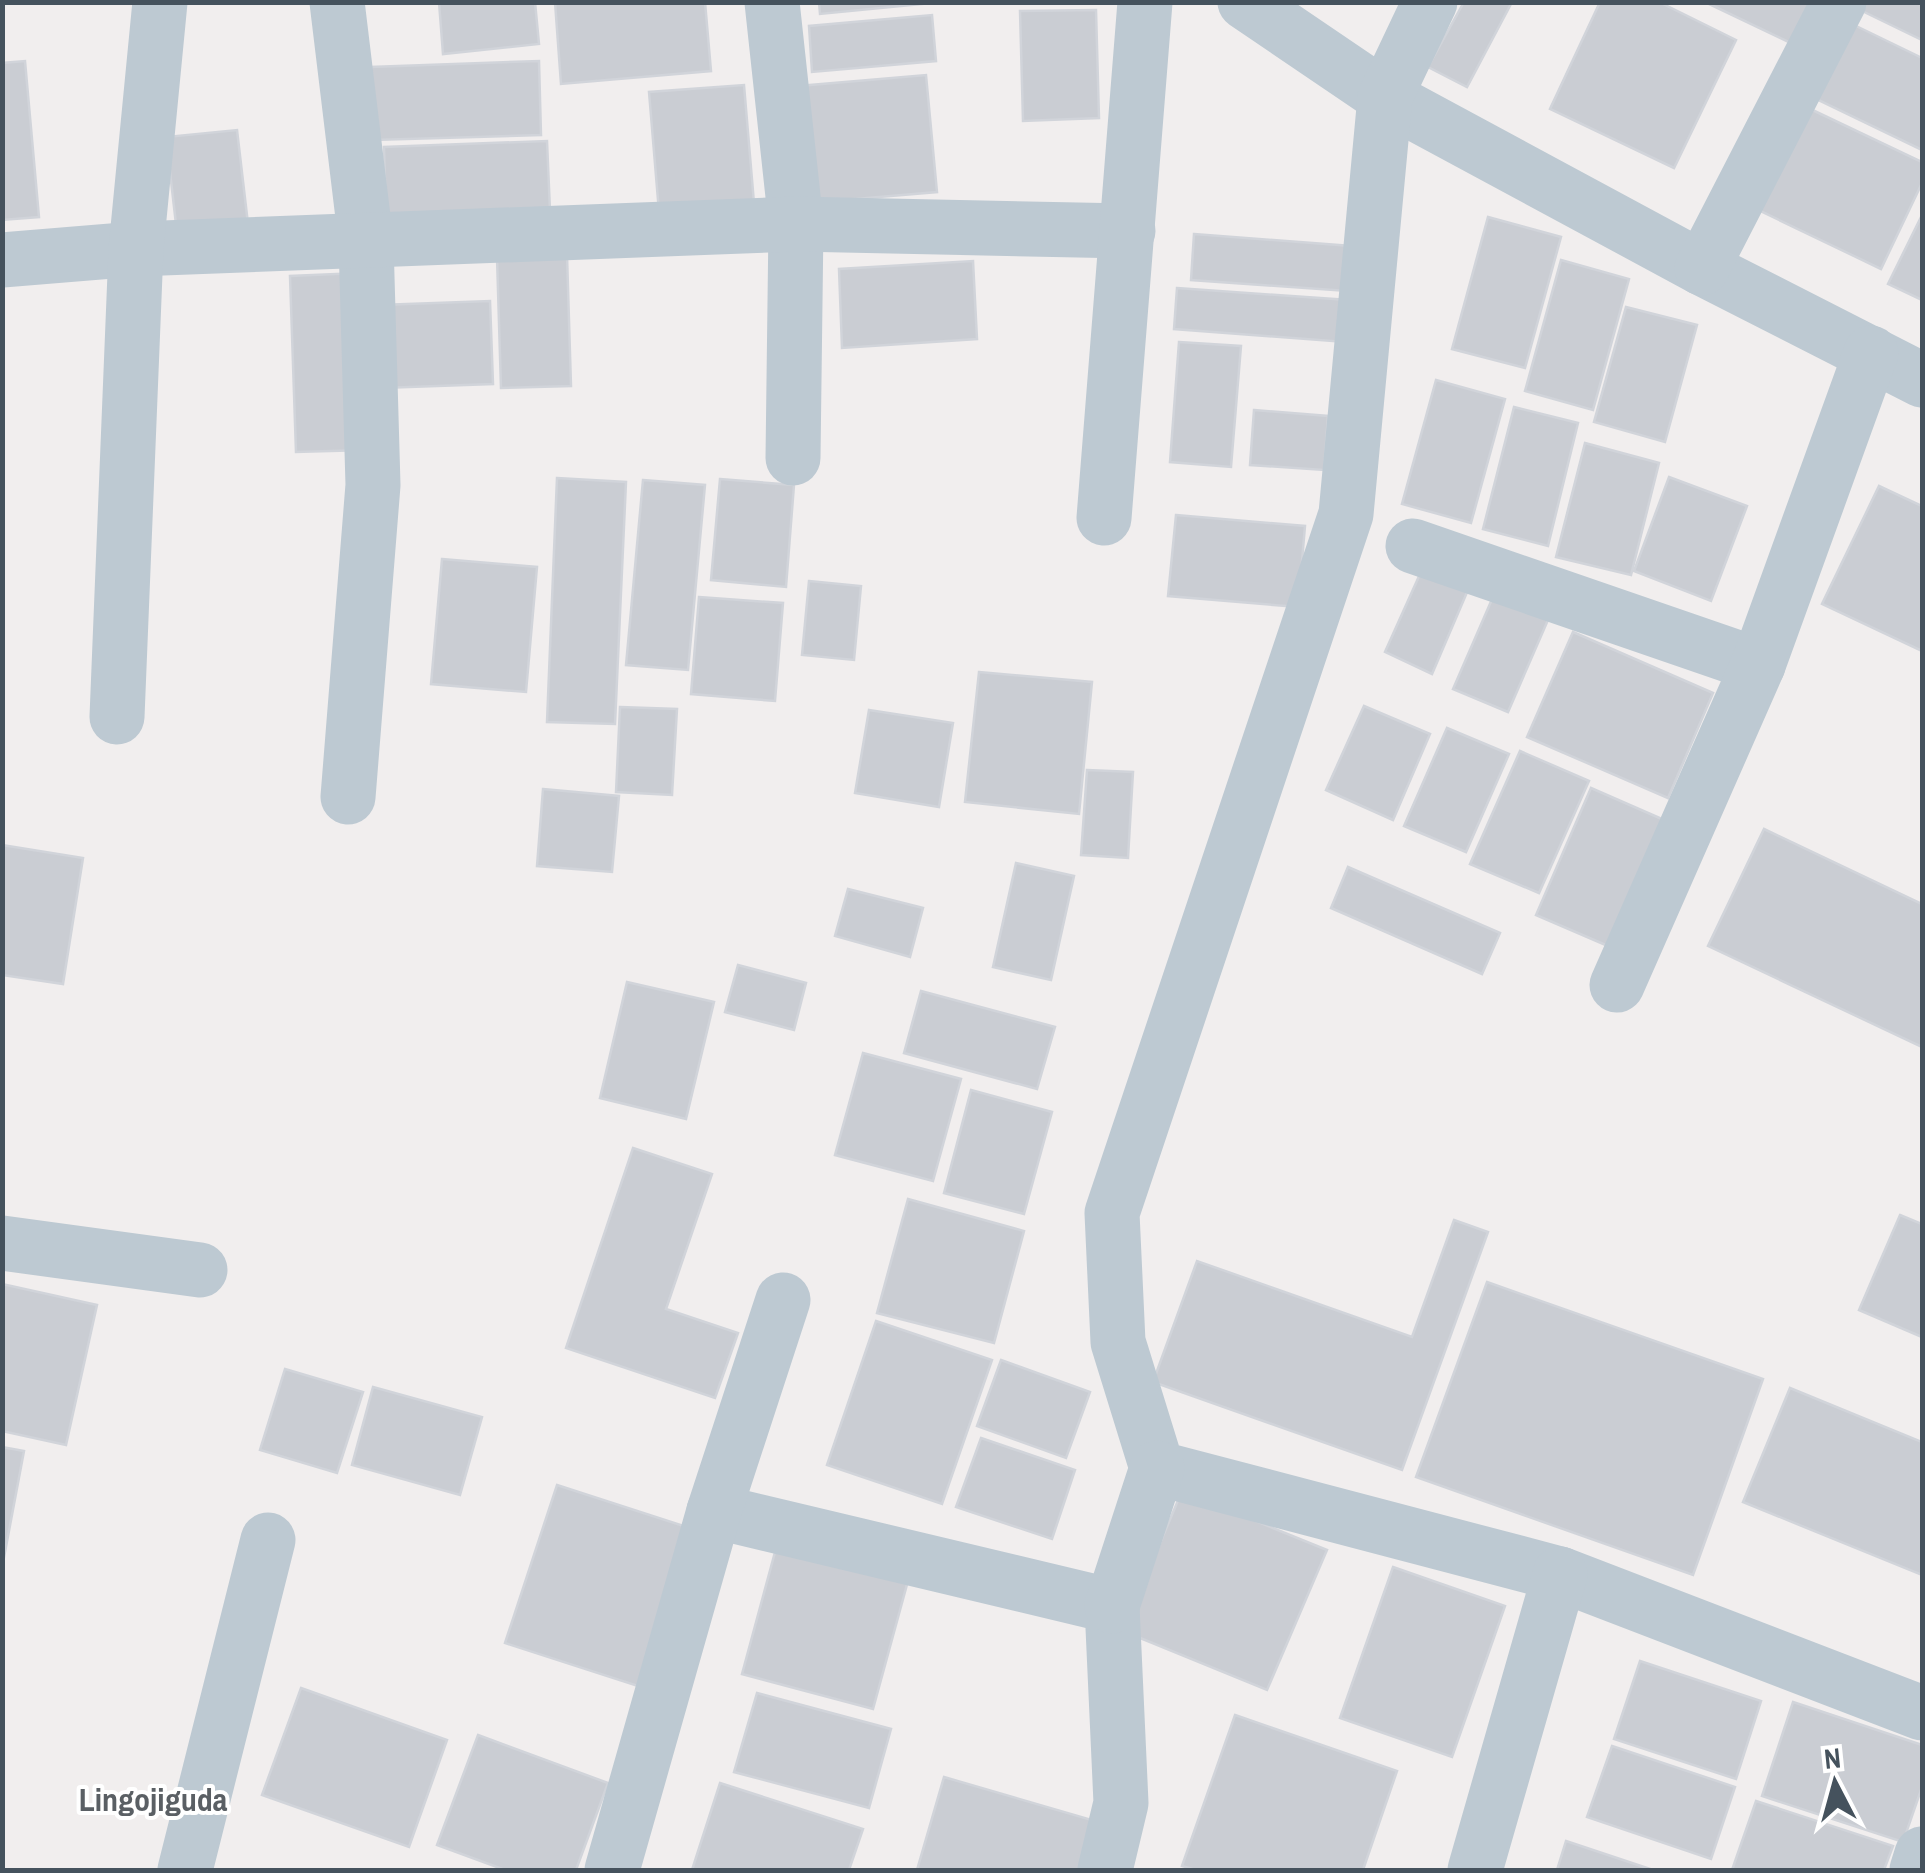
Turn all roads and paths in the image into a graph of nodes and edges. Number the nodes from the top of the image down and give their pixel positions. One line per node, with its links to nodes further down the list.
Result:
1 (160, 2): 12 (street)
2 (337, 2): 11 (street)
3 (772, 2): 9 (street)
4 (1146, 2): 10 (street)
5 (1245, 2): 8 (street)
6 (1430, 2): 8 (street)
7 (1839, 2): 14 (street)
8 (1385, 97): 14 (street); 27 (street)
9 (796, 224): 10 (street); 11 (street); 17 (street)
10 (1128, 231): 18 (street)
11 (366, 242): 12 (street); 22 (street)
12 (136, 249): 13 (street); 21 (street)
13 (2, 260)
14 (1702, 268): 15 (street)
15 (1871, 353): 16 (street); 20 (street)
16 (1922, 380)
17 (792, 458)
18 (1104, 518)
19 (1413, 546): 20 (street)
20 (1758, 665): 23 (street)
21 (117, 717)
22 (348, 797)
23 (1617, 985)
24 (2, 1243): 25 (street)
25 (200, 1270)
26 (784, 1300): 28 (street)
27 (1156, 1468): 30 (street); 31 (street)
28 (714, 1511): 31 (street); 35 (street)
29 (268, 1540): 34 (street)
30 (1560, 1574): 32 (street); 37 (street)
31 (1112, 1606): 36 (street)
32 (1922, 1713)
33 (1922, 1854): 38 (street)
34 (185, 1870)
35 (612, 1870)
36 (1105, 1870)
37 (1474, 1870)
38 (1918, 1870)

